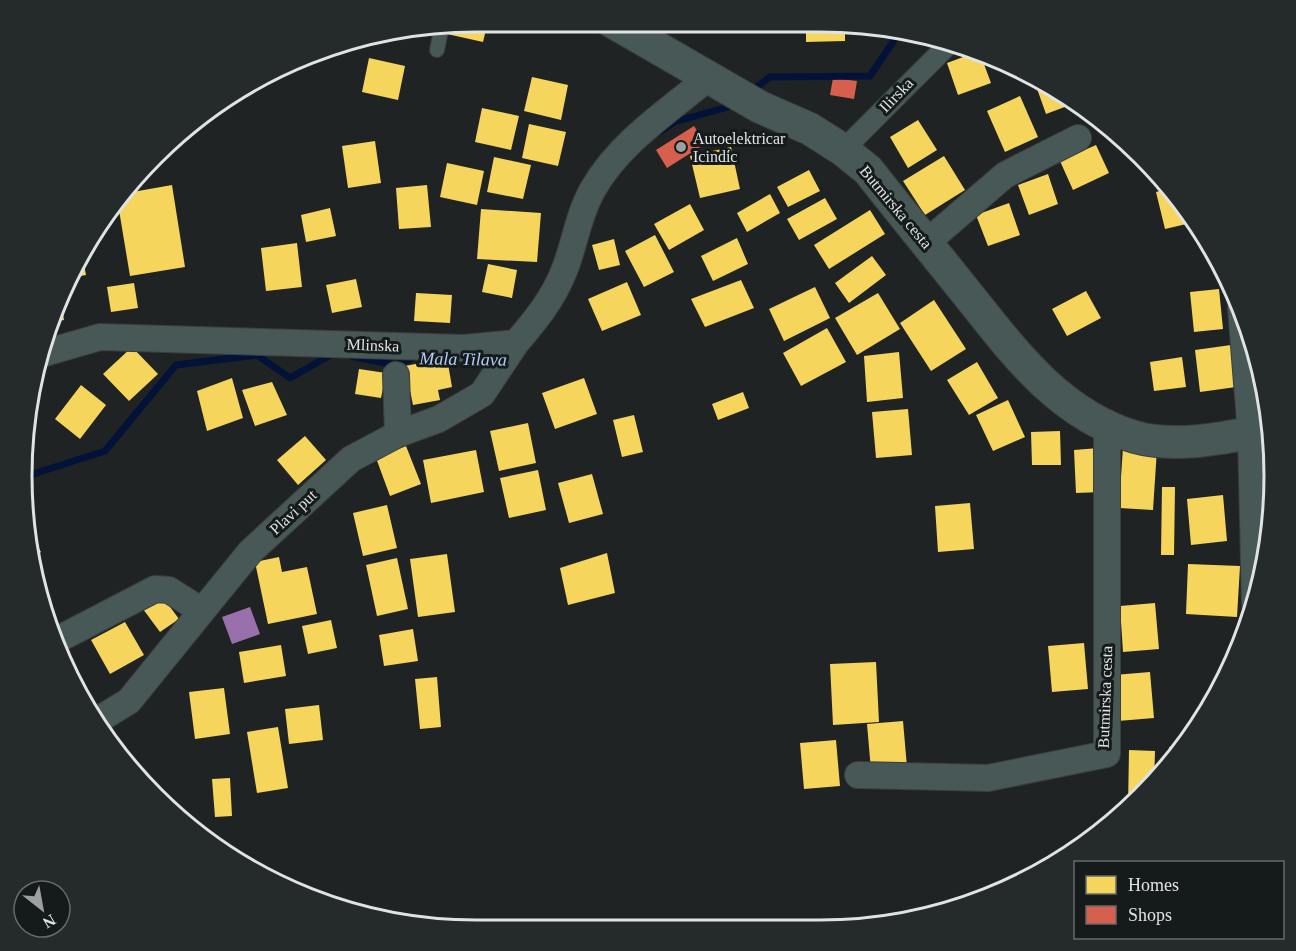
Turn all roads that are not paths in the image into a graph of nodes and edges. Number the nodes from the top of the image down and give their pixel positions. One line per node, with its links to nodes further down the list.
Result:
1 (630, 32): 5 (street, Butmirska cesta)
2 (440, 33): 4 (lane)
3 (944, 49): 7 (street, Ilirska)
4 (437, 50)
5 (719, 84): 7 (street, Butmirska cesta); 10 (street)
6 (1078, 138): 8 (street)
7 (843, 150): 8 (street, Butmirska cesta)
8 (926, 243): 13 (street, Butmirska cesta)
9 (50, 351): 10 (street, Mlinska)
10 (507, 359): 15 (street, Plavi put)
11 (1251, 368): 14 (street)
12 (396, 375): 15 (street)
13 (1107, 427): 14 (street, Butmirska cesta); 20 (street, Butmirska cesta)
14 (1261, 431): 16 (street)
15 (398, 434): 17 (street, Plavi put)
16 (1257, 558)
17 (202, 611): 18 (street); 19 (street, Plavi put)
18 (62, 637)
19 (103, 717)
20 (858, 776)

